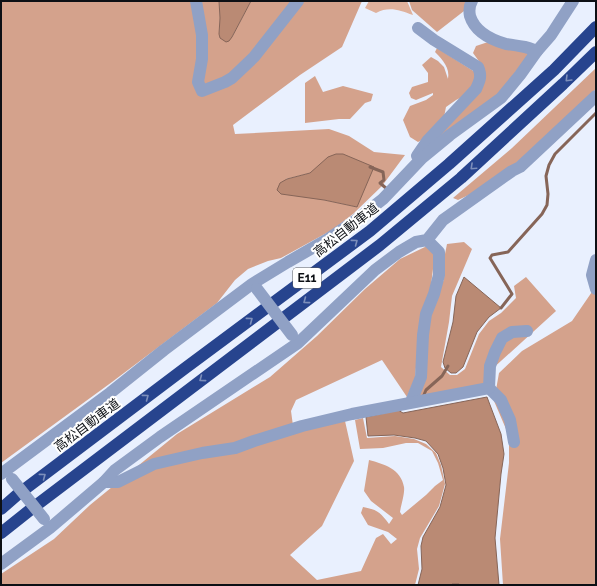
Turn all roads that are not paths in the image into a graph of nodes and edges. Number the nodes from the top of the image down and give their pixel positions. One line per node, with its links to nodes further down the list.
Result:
1 (196, 1): 2 (street)
2 (298, 1)
3 (472, 1): 7 (street)
4 (573, 1): 7 (street)
5 (596, 27): 22 (highway, 高松自動車道 / E11, one-way to 5)
6 (418, 28): 10 (street)
7 (538, 51): 10 (street)
8 (596, 52): 24 (highway, E11, one-way to 24)
9 (596, 96): 11 (street)
10 (421, 160): 13 (street)
11 (428, 240): 16 (street); 18 (street)
12 (596, 260): 14 (street)
13 (255, 286): 16 (street, bridge); 20 (street)
14 (596, 289)
15 (527, 331): 17 (street)
16 (295, 339): 21 (street)
17 (489, 388): 18 (street); 19 (street)
18 (420, 401): 21 (street)
19 (514, 442)
20 (6, 475): 23 (street, bridge)
21 (104, 482): 23 (street)
22 (1, 509)
23 (47, 524): 25 (street)
24 (1, 533)
25 (1, 564)

